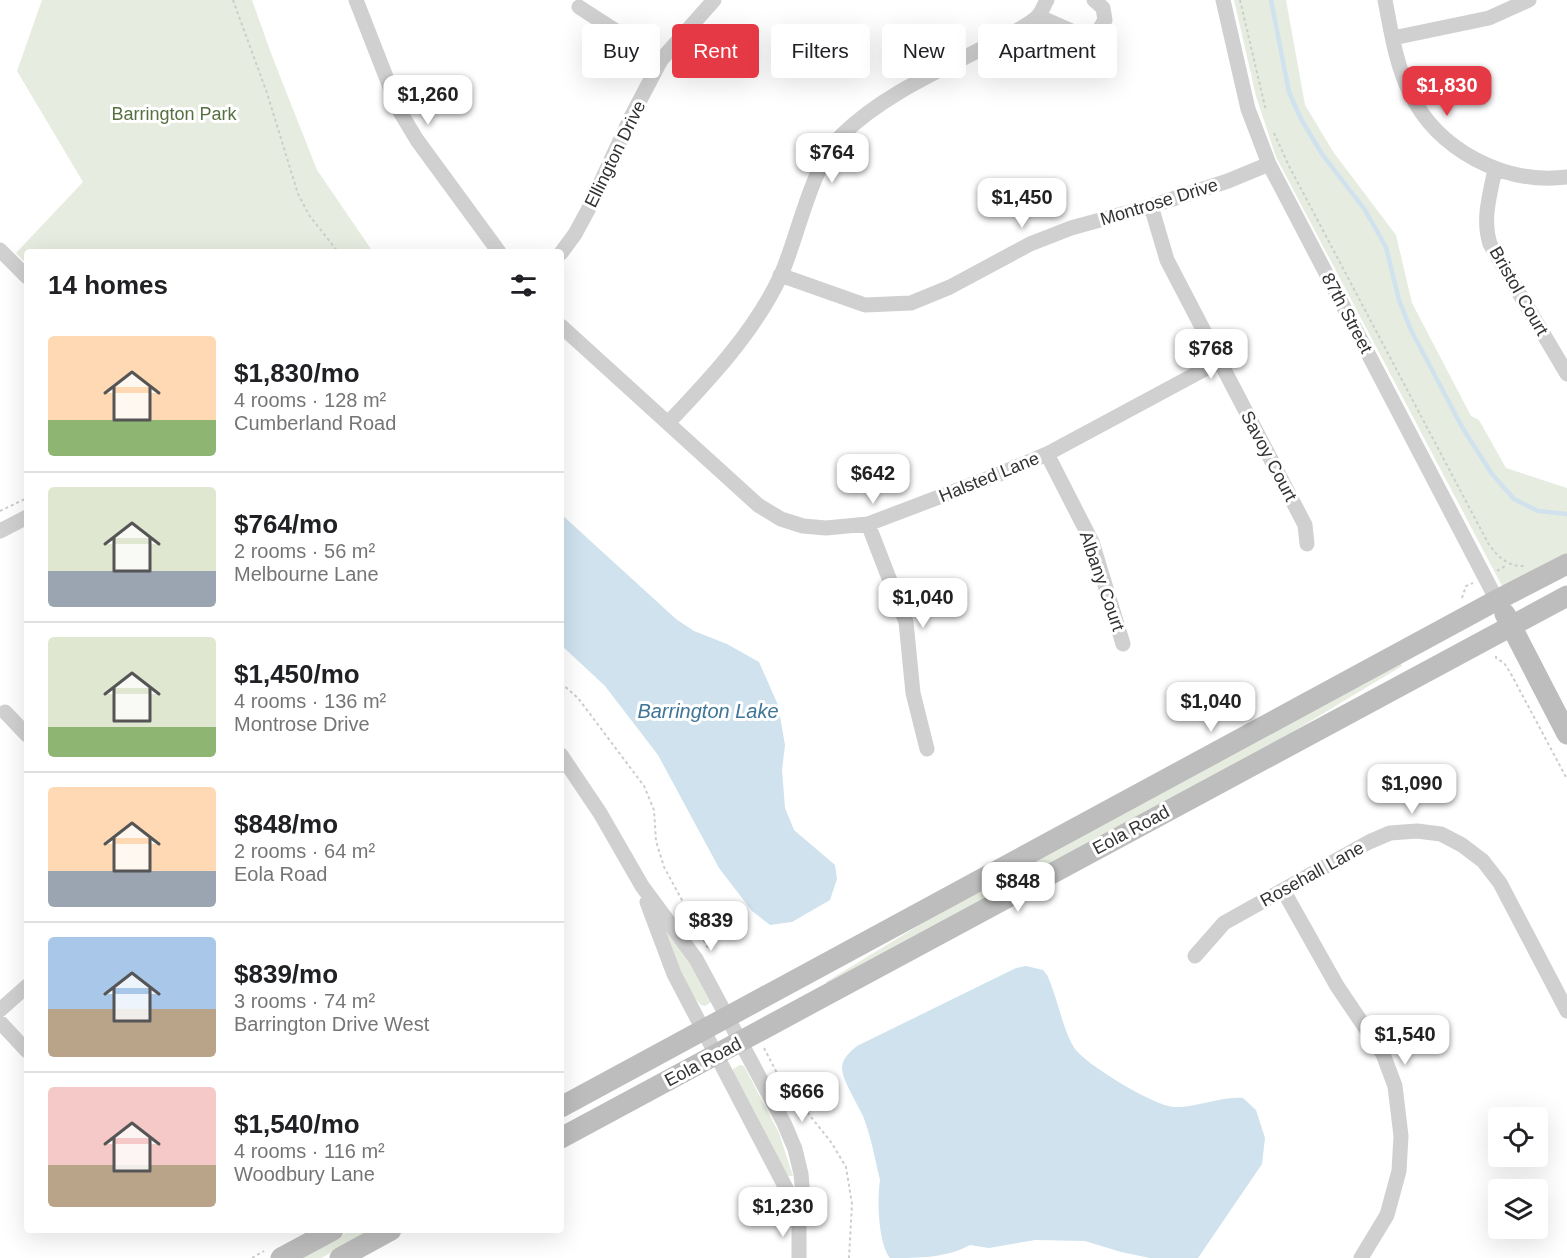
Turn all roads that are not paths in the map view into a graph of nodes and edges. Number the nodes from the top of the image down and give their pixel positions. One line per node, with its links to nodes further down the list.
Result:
1 (356, 0): 16 (street)
2 (714, 0): 11 (street, Ellington Drive)
3 (1047, 0): 9 (street)
4 (1094, 0): 9 (street)
5 (1223, 0): 12 (street, 87th Street)
6 (1385, 0): 10 (street)
7 (1528, 0): 10 (street)
8 (579, 8): 11 (street)
9 (1038, 16): 20 (street)
10 (1393, 38): 13 (street)
11 (661, 60): 17 (street, Ellington Drive)
12 (1269, 164): 15 (street, Montrose Drive); 32 (street, 87th Street)
13 (1495, 169): 14 (street); 23 (street, Bristol Court)
14 (1567, 177)
15 (1151, 206): 20 (street, Montrose Drive); 22 (street, Savoy Court)
16 (497, 249)
17 (564, 249)
18 (0, 250): 19 (street)
19 (24, 274)
20 (780, 275): 24 (street)
21 (564, 329): 24 (street, Halsted Lane)
22 (1220, 361): 25 (street, Halsted Lane); 29 (street, Savoy Court)
23 (1567, 374)
24 (668, 423): 27 (street, Halsted Lane)
25 (1047, 454): 27 (street, Halsted Lane); 33 (street, Albany Court)
26 (24, 519): 28 (street)
27 (868, 524): 37 (street)
28 (0, 531)
29 (1307, 544)
30 (1567, 564): 32 (street)
31 (1567, 596): 32 (street)
32 (1504, 613): 36 (street); 45 (street, Eola Road); 48 (street, Eola Road)
33 (1123, 644)
34 (5, 712): 35 (street)
35 (24, 732)
36 (1567, 734)
37 (927, 749)
38 (564, 759): 39 (street)
39 (642, 886): 45 (street); 47 (street)
40 (1283, 890): 41 (street, Rosehall Lane); 44 (street, Rosehall Lane); 59 (street)
41 (1195, 956)
42 (24, 989): 43 (street)
43 (0, 1010)
44 (1567, 1011)
45 (728, 1017): 47 (street, Eola Road); 48 (street)
46 (0, 1022): 49 (street)
47 (702, 1030): 50 (street); 51 (street, Eola Road)
48 (740, 1042): 50 (street, Eola Road); 53 (street)
49 (24, 1048)
50 (715, 1055): 52 (street, Eola Road); 53 (street)
51 (564, 1105)
52 (564, 1136)
53 (799, 1218): 58 (street)
54 (327, 1233): 56 (street)
55 (386, 1233): 57 (street)
56 (281, 1258)
57 (340, 1258)
58 (799, 1258)
59 (1361, 1258)

